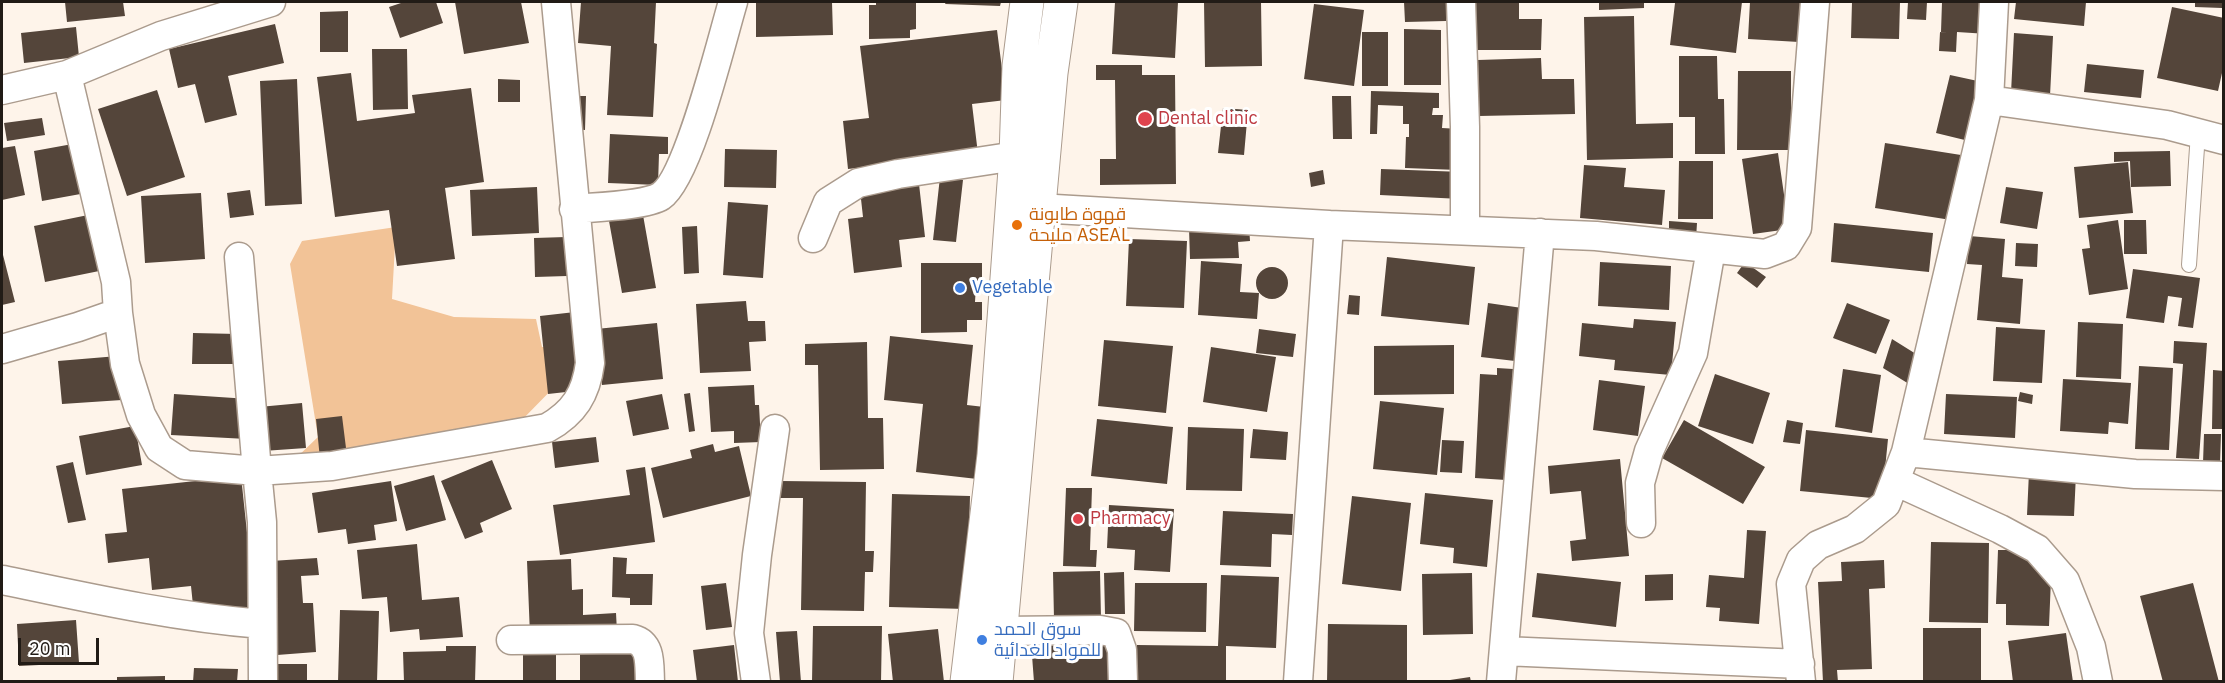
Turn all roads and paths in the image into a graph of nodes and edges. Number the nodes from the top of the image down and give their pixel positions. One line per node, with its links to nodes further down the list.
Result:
1 (271, 2): 9 (street)
2 (556, 2): 15 (street)
3 (733, 2): 15 (street)
4 (1027, 2): 13 (main road)
5 (1061, 2): 14 (main road)
6 (1461, 2): 17 (street)
7 (1815, 2): 20 (street)
8 (1994, 2): 11 (street)
9 (67, 75): 10 (street); 23 (street)
10 (2, 90)
11 (1989, 100): 12 (street); 26 (street)
12 (2211, 136): 22 (lane)
13 (1016, 156): 19 (street); 40 (main road)
14 (1038, 207): 16 (street); 33 (main road)
15 (574, 209): 27 (street)
16 (1329, 225): 17 (street); 43 (street)
17 (1465, 230): 18 (street)
18 (1540, 233): 20 (street); 35 (street)
19 (813, 238)
20 (1711, 249): 30 (street)
21 (239, 257): 27 (street)
22 (2189, 265)
23 (118, 313): 24 (street); 27 (street)
24 (2, 349)
25 (775, 429): 39 (street)
26 (1906, 452): 28 (street); 29 (street)
27 (257, 471): 32 (street)
28 (2223, 476)
29 (1895, 481): 36 (street); 45 (street)
30 (1641, 523)
31 (3, 580): 32 (street)
32 (262, 624): 37 (street)
33 (1000, 631): 41 (main road); 42 (street)
34 (511, 640): 38 (street)
35 (1504, 651): 36 (street); 44 (street)
36 (1801, 673)
37 (263, 681)
38 (650, 681)
39 (756, 681)
40 (967, 681)
41 (996, 681)
42 (1123, 681)
43 (1298, 681)
44 (1501, 681)
45 (2098, 681)

